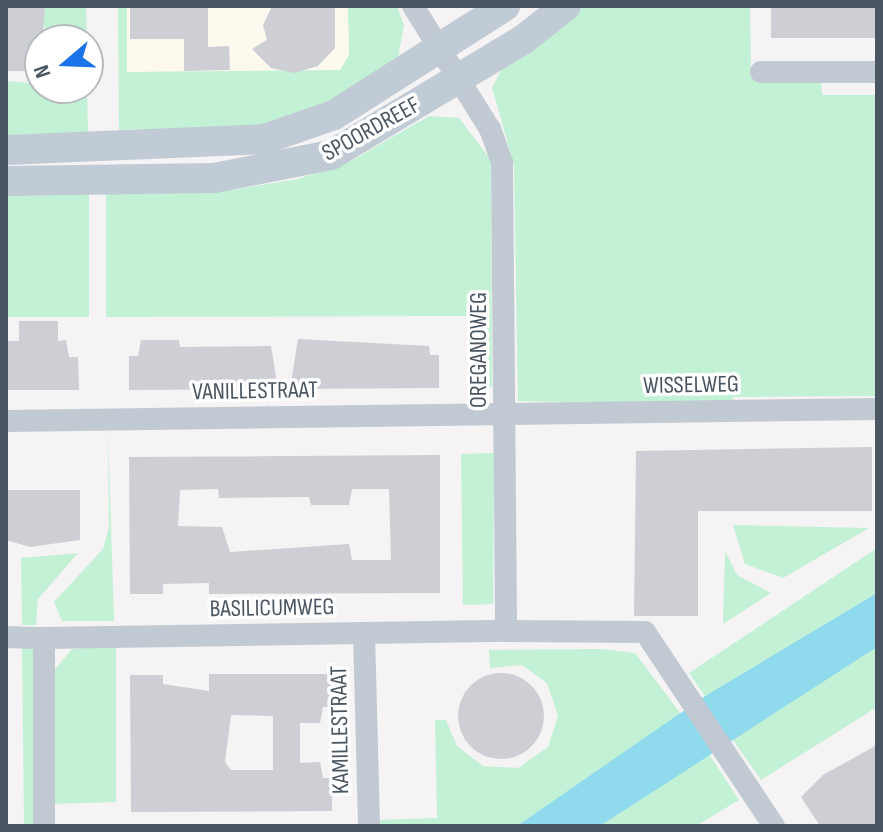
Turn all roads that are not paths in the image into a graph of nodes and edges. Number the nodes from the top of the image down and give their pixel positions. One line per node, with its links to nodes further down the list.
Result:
1 (413, 6): 4 (street, OREGANOWEG)
2 (505, 6): 4 (main road, SPOORDREEF)
3 (566, 6): 7 (main road, SPOORDREEF)
4 (440, 50): 7 (street, OREGANOWEG); 8 (main road, SPOORDREEF)
5 (761, 72): 6 (street)
6 (877, 72)
7 (459, 79): 9 (main road, SPOORDREEF); 11 (street, OREGANOWEG)
8 (6, 150)
9 (6, 181)
10 (877, 409): 11 (street, WISSELWEG)
11 (505, 414): 12 (street, VANILLESTRAAT); 13 (street, OREGANOWEG)
12 (6, 421)
13 (506, 631): 14 (street, BASILICUMWEG); 19 (street, BASILICUMWEG)
14 (364, 633): 16 (street, BASILICUMWEG); 18 (street, KAMILLESTRAAT)
15 (6, 637): 16 (street, BASILICUMWEG)
16 (44, 638): 17 (street)
17 (44, 826)
18 (369, 826)
19 (774, 826)

